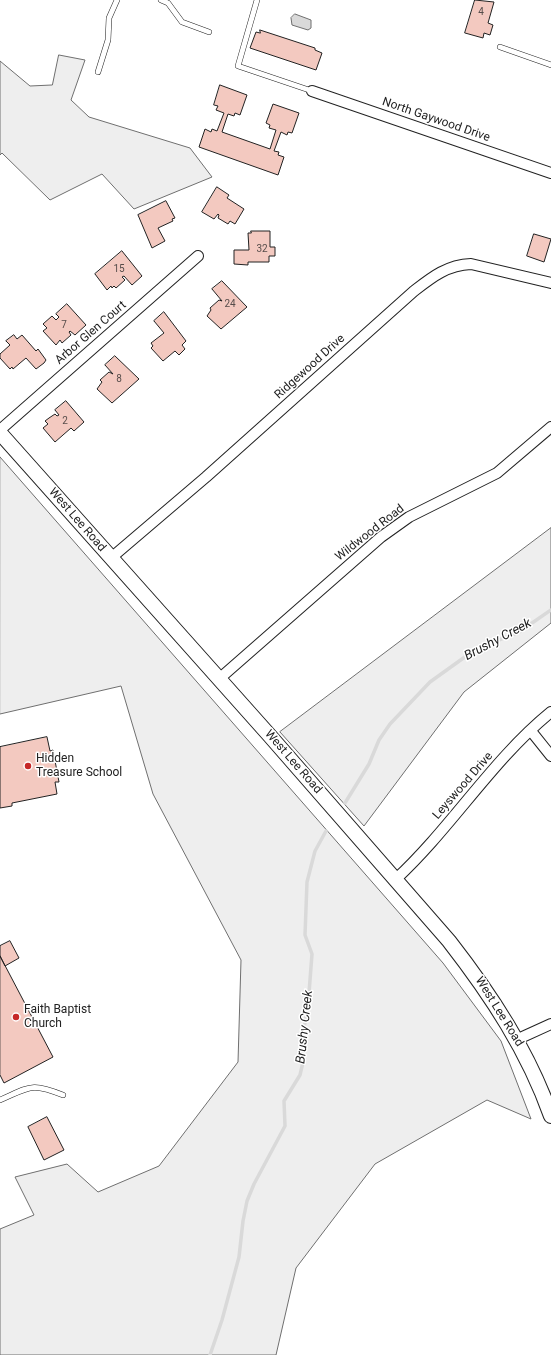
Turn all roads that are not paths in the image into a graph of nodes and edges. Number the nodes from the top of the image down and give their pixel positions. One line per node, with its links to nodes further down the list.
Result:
1 (117, 0): 7 (lane)
2 (161, 0): 4 (lane)
3 (257, 0): 8 (lane)
4 (209, 32)
5 (500, 47): 6 (lane)
6 (551, 65)
7 (98, 72)
8 (312, 91): 9 (street, North Gaywood Drive)
9 (551, 173)
10 (198, 256): 13 (street, Arbor Glen Court)
11 (551, 283): 14 (street, Ridgewood Drive)
12 (551, 427): 15 (street, Wildwood Road)
13 (0, 431): 14 (street, West Lee Road)
14 (111, 558): 15 (street, West Lee Road)
15 (219, 679): 19 (street, West Lee Road)
16 (551, 712): 17 (street, Leyswood Drive)
17 (531, 731): 18 (street); 19 (street, Leyswood Drive)
18 (551, 756)
19 (396, 879): 21 (street, West Lee Road)
20 (551, 1024): 21 (street)
21 (518, 1039): 24 (street, West Lee Road)
22 (63, 1096): 23 (lane)
23 (0, 1100)
24 (551, 1116)

